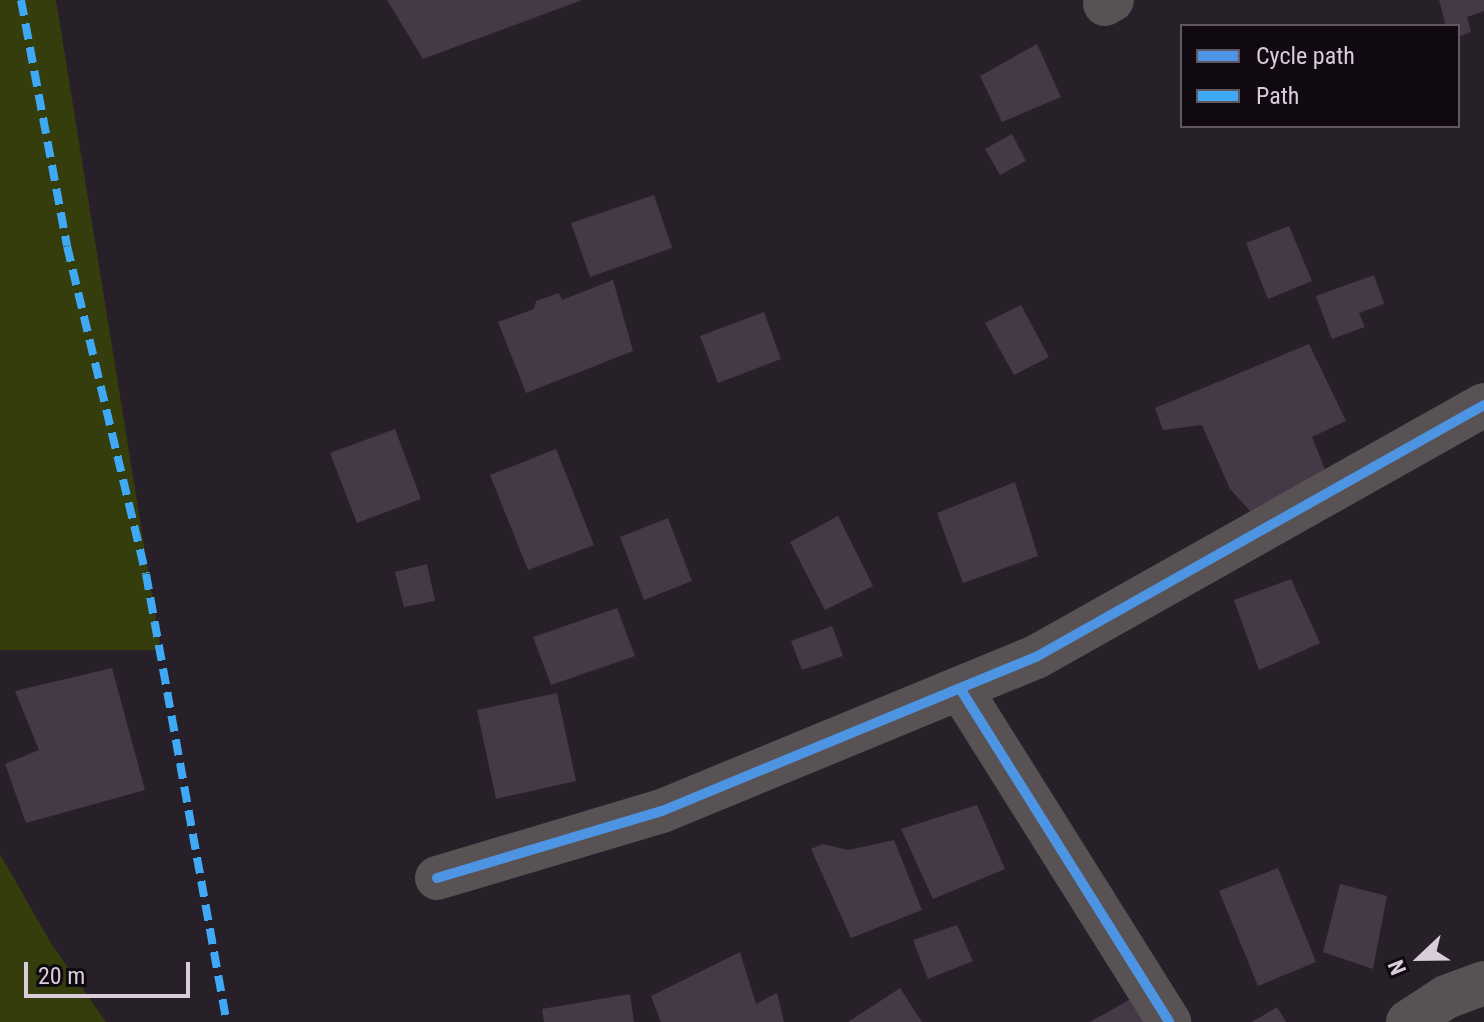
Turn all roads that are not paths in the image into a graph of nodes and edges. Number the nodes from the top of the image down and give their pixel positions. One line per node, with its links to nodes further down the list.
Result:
1 (1484, 405): 2 (street)
2 (961, 690): 3 (street); 5 (street)
3 (437, 878)
4 (1484, 983): 6 (street)
5 (1169, 1022)
6 (1408, 1022)

